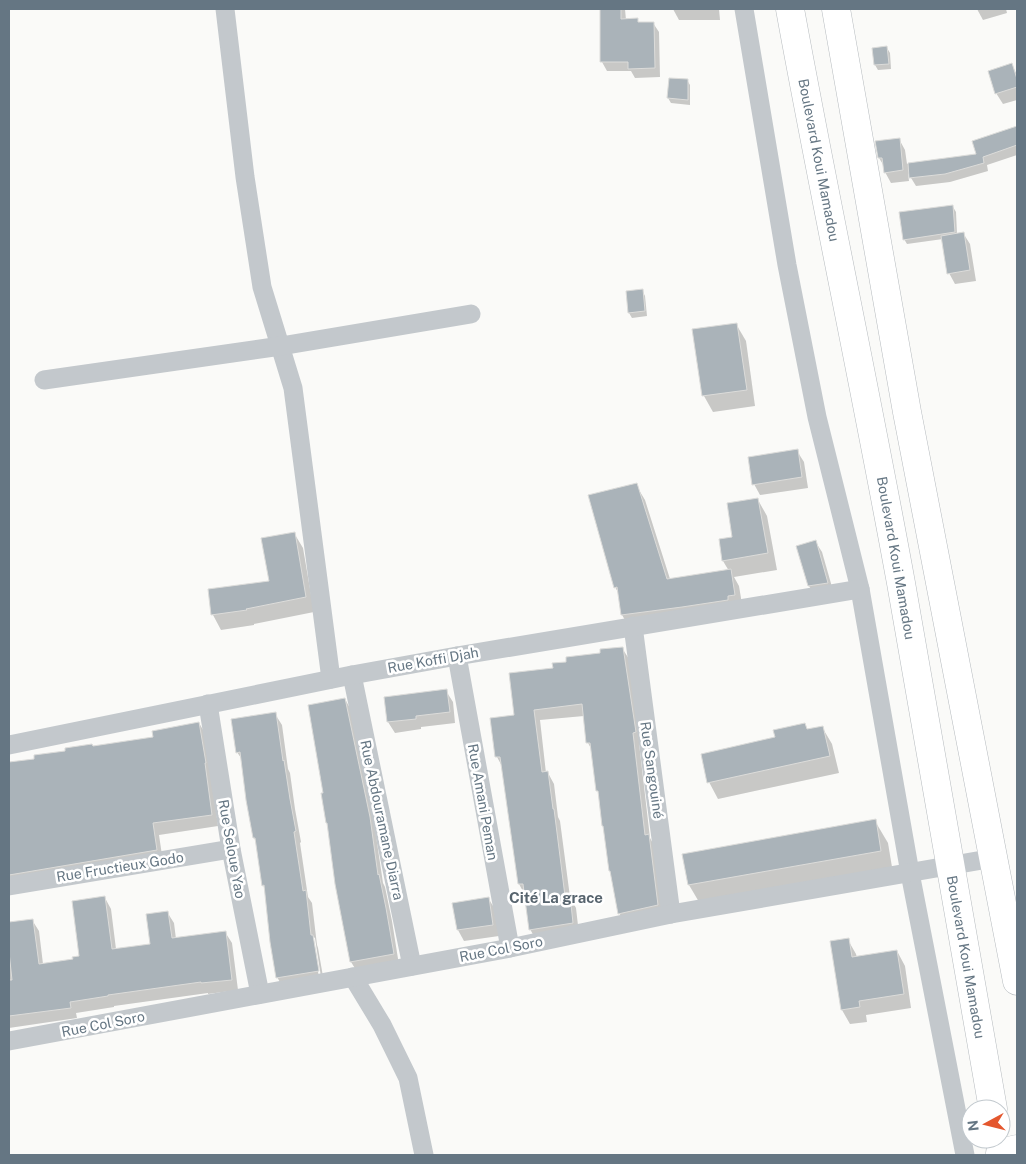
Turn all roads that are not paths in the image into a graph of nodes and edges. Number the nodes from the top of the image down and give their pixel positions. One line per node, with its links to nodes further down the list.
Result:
1 (225, 9): 6 (street)
2 (744, 9): 8 (street)
3 (790, 9): 17 (main road, Boulevard Koui Mamadou)
4 (836, 9): 16 (main road)
5 (470, 314): 6 (street)
6 (281, 346): 7 (street); 12 (street)
7 (44, 380)
8 (860, 589): 9 (street, Rue Koffi Djah); 18 (street)
9 (633, 626): 10 (street, Rue Koffi Djah); 20 (street, Rue Sangouiné)
10 (457, 656): 11 (street, Rue Koffi Djah); 21 (street, Rue Amani Peman)
11 (352, 675): 12 (street, Rue Koffi Djah); 22 (street, Rue Abdouramane Diarra)
12 (331, 679): 13 (street, Rue Koffi Djah)
13 (208, 704): 14 (street, Rue Koffi Djah); 15 (street, Rue Seloue Yao)
14 (9, 745)
15 (231, 849): 19 (street, Rue Fructieux Godo); 25 (street, Rue Seloue Yao)
16 (994, 858): 17 (street, Rue Col Soro); 24 (main road)
17 (950, 866): 18 (street, Rue Col Soro); 27 (main road, Boulevard Koui Mamadou)
18 (910, 873): 20 (street, Rue Col Soro); 29 (street)
19 (9, 886)
20 (671, 914): 21 (street, Rue Col Soro)
21 (510, 948): 22 (street, Rue Col Soro)
22 (412, 966): 23 (street, Rue Col Soro)
23 (353, 977): 25 (street, Rue Col Soro); 28 (street)
24 (1017, 981)
25 (260, 994): 26 (street, Rue Col Soro)
26 (9, 1041)
27 (991, 1099)
28 (424, 1155)
29 (966, 1155)

